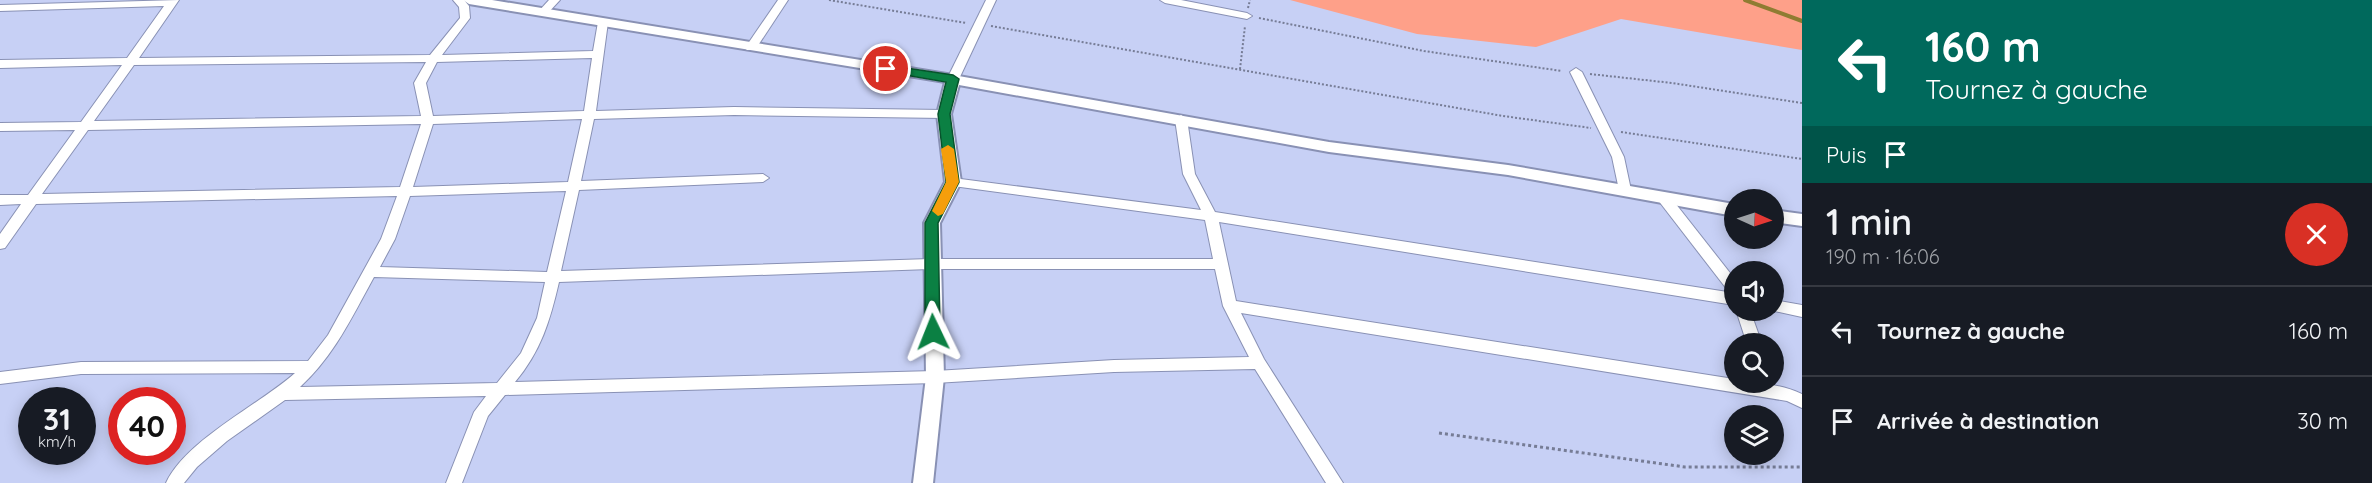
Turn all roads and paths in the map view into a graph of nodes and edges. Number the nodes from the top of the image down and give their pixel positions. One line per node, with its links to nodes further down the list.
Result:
1 (458, 0): 17 (street)
2 (469, 0): 11 (street)
3 (555, 0): 11 (street)
4 (783, 0): 15 (street)
5 (829, 0): 14 (path)
6 (991, 0): 14 (street)
7 (1165, 0): 12 (street)
8 (1250, 0): 12 (path)
9 (173, 2): 10 (street); 18 (street)
10 (0, 8)
11 (543, 12): 13 (street)
12 (1247, 16): 20 (path); 21 (path)
13 (603, 22): 15 (street); 16 (street)
14 (979, 25): 20 (path); 22 (street)
15 (751, 48): 22 (street)
16 (598, 54): 17 (street); 25 (street)
17 (433, 59): 18 (street); 27 (street)
18 (132, 60): 19 (street); 28 (street)
19 (0, 64)
20 (1240, 69): 30 (path)
21 (1576, 72): 23 (path); 30 (street)
22 (953, 79): 24 (street); 26 (street)
23 (1802, 103)
24 (944, 114): 25 (street); 33 (street)
25 (589, 115): 27 (street); 34 (street)
26 (1181, 119): 35 (street); 41 (street)
27 (428, 120): 28 (street); 36 (street)
28 (86, 124): 29 (street); 38 (street)
29 (0, 127)
30 (1605, 130): 31 (path); 35 (street)
31 (1802, 159)
32 (763, 178): 34 (street)
33 (953, 182): 41 (street); 45 (street)
34 (573, 185): 36 (street); 49 (street)
35 (1625, 190): 37 (street)
36 (405, 192): 38 (street); 47 (street)
37 (1663, 197): 40 (street); 48 (street)
38 (33, 199): 39 (street); 44 (street)
39 (0, 200)
40 (1724, 208)
41 (1211, 217): 46 (street); 50 (street)
42 (1784, 218): 43 (street)
43 (1802, 220)
44 (0, 244)
45 (930, 264): 46 (street); 49 (street); 56 (street)
46 (1220, 264): 51 (street)
47 (369, 272): 49 (street); 55 (street)
48 (1724, 275)
49 (553, 277): 58 (street)
50 (1724, 297)
51 (1230, 306): 54 (street); 60 (street)
52 (1784, 308): 53 (street)
53 (1802, 311)
54 (1259, 363): 56 (street); 66 (street)
55 (312, 367): 57 (street); 59 (street)
56 (934, 377): 58 (street); 65 (street)
57 (0, 378)
58 (500, 390): 59 (street); 64 (street)
59 (282, 394): 63 (street)
60 (1795, 398)
61 (1439, 433): 62 (path)
62 (1802, 467)
63 (174, 483)
64 (454, 483)
65 (922, 483)
66 (1335, 483)

